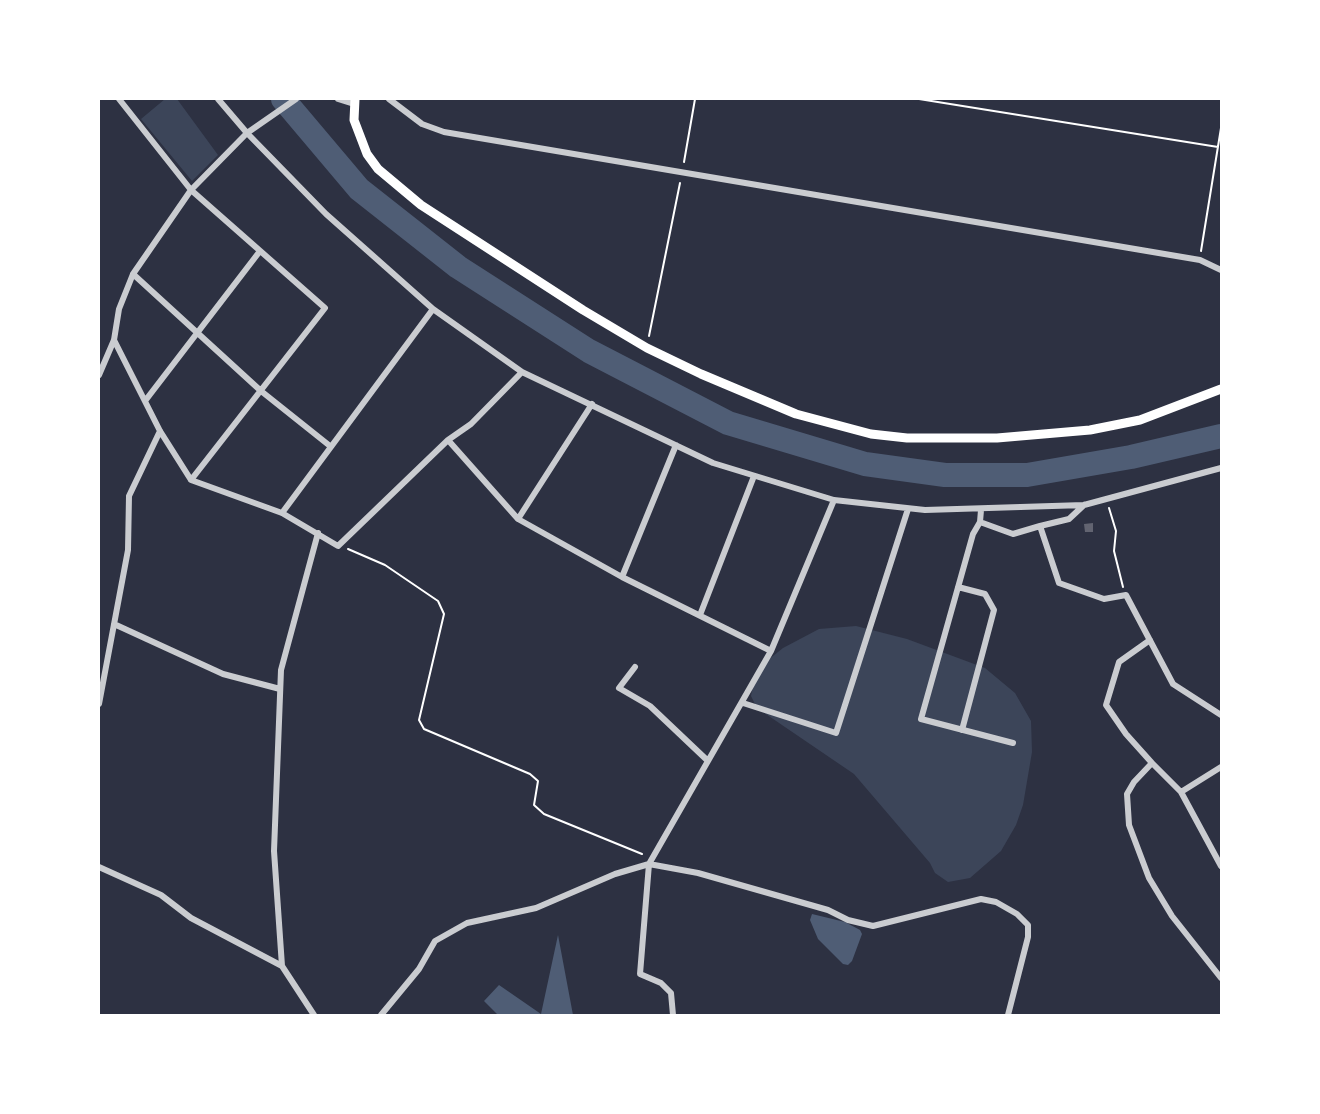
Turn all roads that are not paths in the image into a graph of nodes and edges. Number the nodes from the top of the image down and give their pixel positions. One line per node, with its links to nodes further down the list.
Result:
1 (119, 99): 8 (street)
2 (218, 99): 7 (street)
3 (296, 99): 7 (street)
4 (338, 99): 6 (street)
5 (389, 99): 10 (street)
6 (354, 101): 17 (main road)
7 (249, 131): 8 (street); 12 (street)
8 (191, 190): 9 (street); 11 (street)
9 (260, 251): 13 (street); 18 (street)
10 (1221, 270)
11 (133, 274): 13 (street); 14 (street)
12 (434, 309): 15 (street); 24 (street)
13 (197, 332): 18 (street); 19 (street)
14 (114, 340): 16 (street); 19 (street)
15 (522, 372): 20 (street); 22 (street)
16 (99, 375)
17 (1221, 389)
18 (261, 391): 24 (street); 27 (street)
19 (145, 401): 21 (street)
20 (592, 404): 23 (street); 33 (street)
21 (160, 431): 27 (street); 40 (street)
22 (448, 440): 33 (street); 36 (street)
23 (676, 445): 26 (street); 37 (street)
24 (330, 446): 32 (street)
25 (1221, 468): 29 (street)
26 (754, 476): 28 (street); 39 (street)
27 (191, 480): 32 (street)
28 (834, 500): 30 (street); 42 (street)
29 (1084, 505): 31 (street); 35 (street)
30 (908, 509): 31 (street); 45 (street)
31 (981, 510): 34 (street)
32 (282, 513): 36 (street)
33 (518, 519): 37 (street)
34 (980, 522): 35 (street); 38 (street)
35 (1040, 526): 41 (street)
36 (318, 534): 44 (street)
37 (622, 576): 39 (street)
38 (958, 587): 48 (street); 48 (street)
39 (699, 615): 42 (street)
40 (114, 624): 44 (street); 46 (street)
41 (1150, 640): 47 (street); 51 (street)
42 (771, 651): 45 (street)
43 (634, 667): 50 (street)
44 (280, 689): 57 (street)
45 (743, 703): 50 (street)
46 (99, 704)
47 (1221, 715)
48 (962, 730): 49 (street)
49 (1013, 743)
50 (708, 761): 54 (street)
51 (1152, 763): 53 (street); 58 (street)
52 (1221, 767): 53 (street)
53 (1181, 792): 55 (street)
54 (648, 864): 60 (street); 61 (street); 62 (street)
55 (1221, 866)
56 (99, 867): 57 (street)
57 (282, 966): 59 (street)
58 (1221, 978)
59 (314, 1015)
60 (381, 1015)
61 (674, 1015)
62 (1008, 1015)

